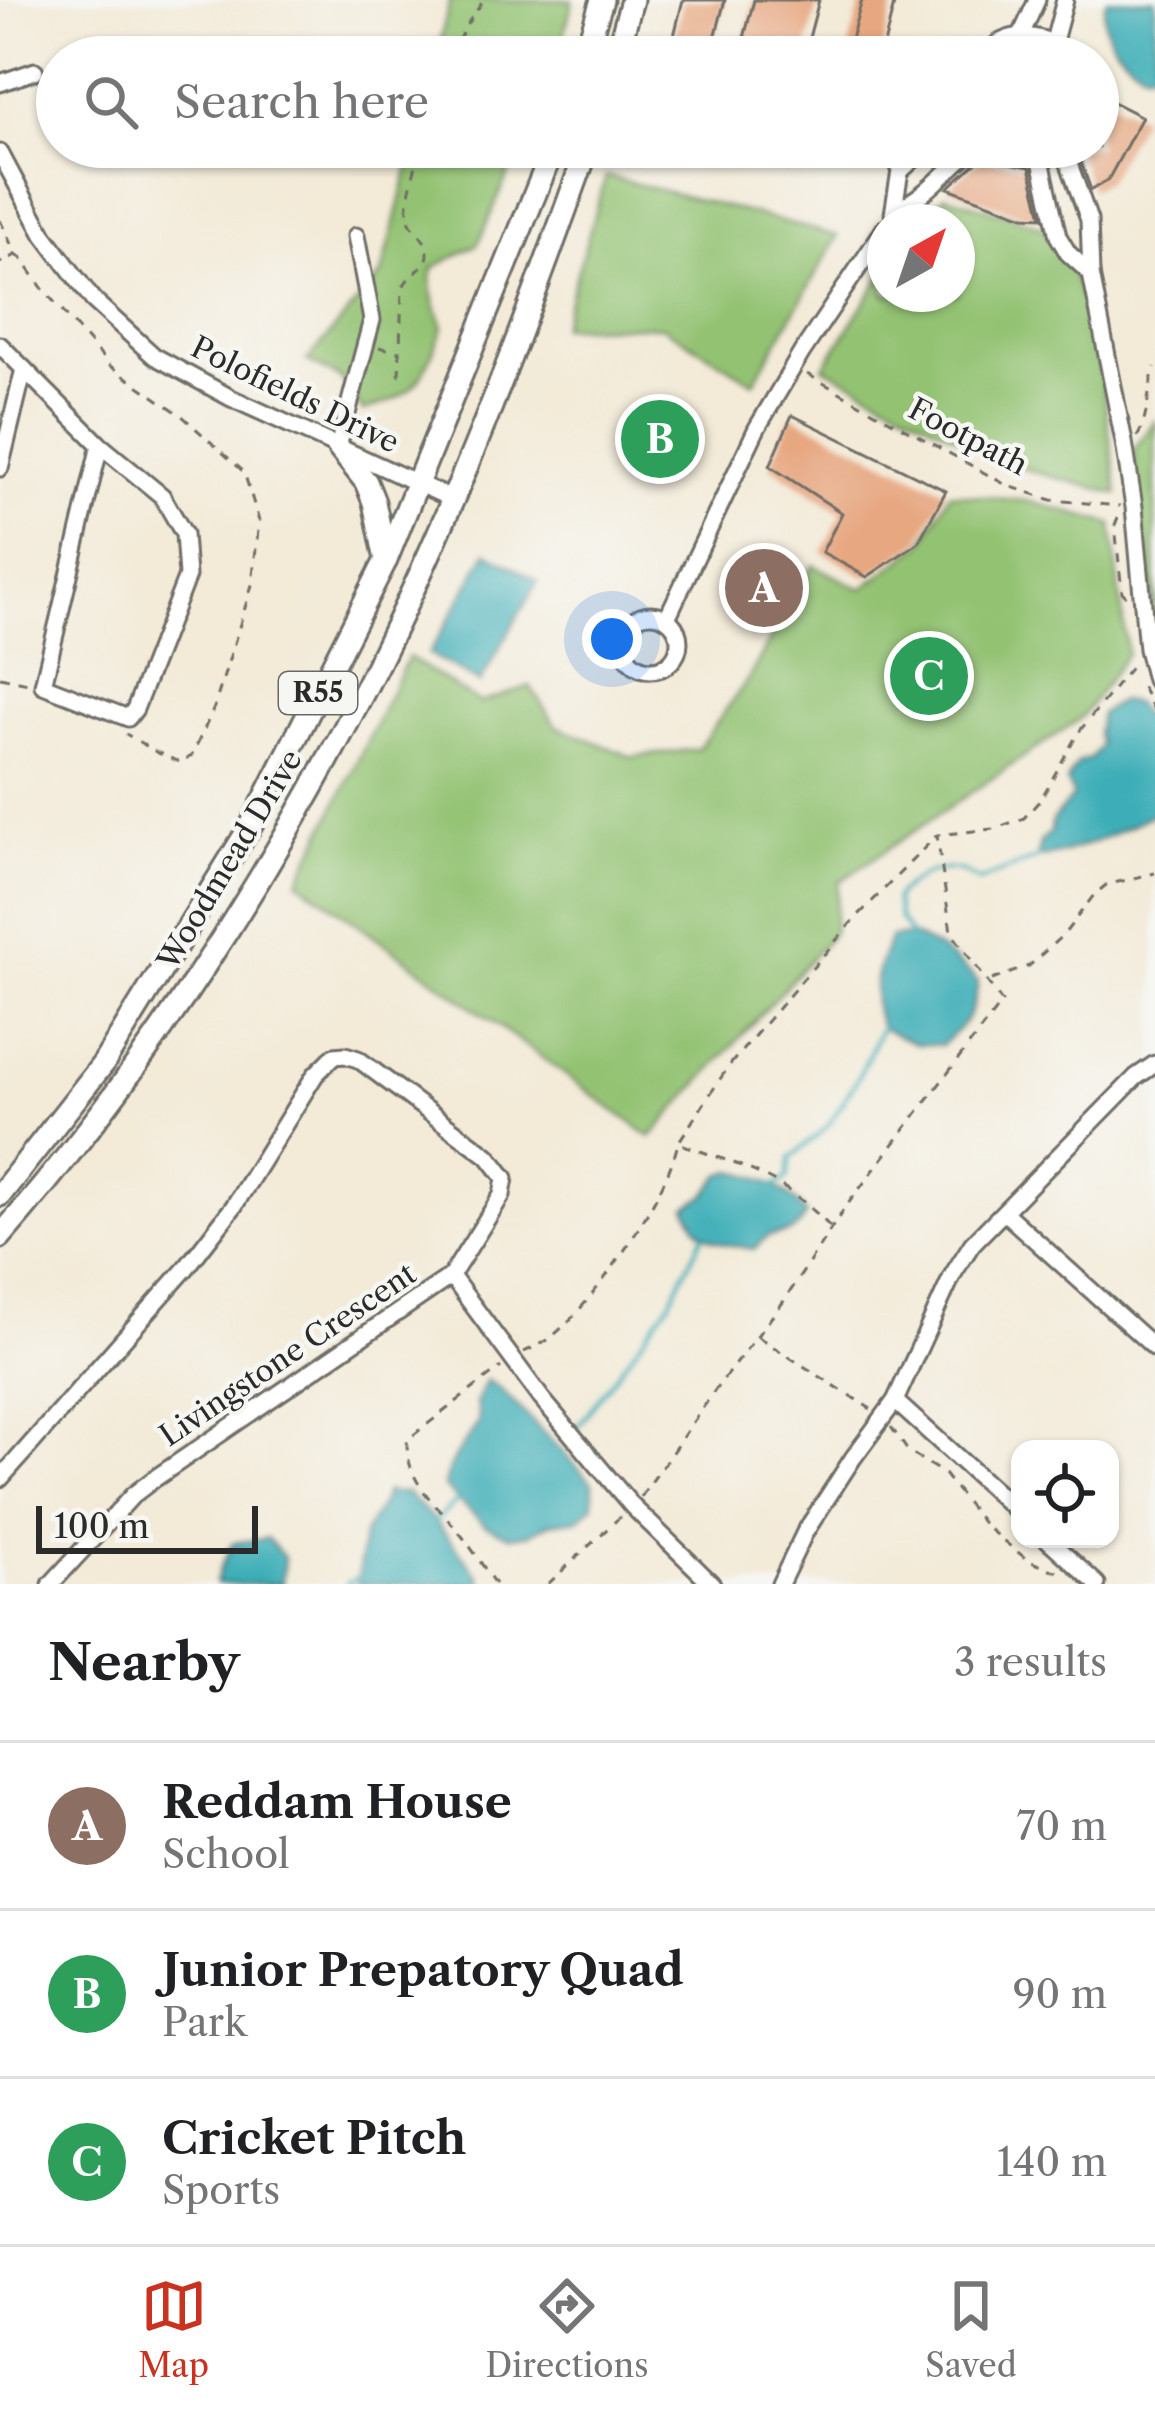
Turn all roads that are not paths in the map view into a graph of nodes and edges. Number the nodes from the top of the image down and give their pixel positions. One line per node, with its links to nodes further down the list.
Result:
1 (602, 0): 6 (main road)
2 (632, 0): 7 (main road)
3 (1036, 0): 5 (street)
4 (1065, 0): 10 (street)
5 (1022, 35): 8 (street); 9 (street)
6 (591, 36)
7 (622, 36)
8 (1018, 36)
9 (1027, 36)
10 (1055, 36)
11 (35, 70): 12 (street)
12 (0, 82)
13 (0, 153): 28 (street, Polofields Drive)
14 (546, 168): 30 (main road, Woodmead Drive / R55)
15 (580, 168): 31 (main road, Woodmead Drive / R55)
16 (904, 168): 20 (street)
17 (952, 168): 21 (street)
18 (1043, 168): 24 (street)
19 (1071, 168): 24 (street)
20 (893, 204)
21 (912, 204)
22 (356, 236): 28 (street)
23 (867, 255): 33 (street)
24 (1091, 274): 34 (street)
25 (0, 345): 26 (street)
26 (23, 369): 27 (street); 29 (street)
27 (100, 445): 27 (street)
28 (338, 448): 30 (street, Polofields Drive); 32 (main road)
29 (0, 468)
30 (418, 484): 31 (street, Polofields Drive); 32 (main road, Woodmead Drive / R55)
31 (452, 499): 38 (main road, Woodmead Drive / R55)
32 (386, 560): 36 (main road, Woodmead Drive / R55)
33 (667, 617)
34 (1155, 680)
35 (1155, 1064): 37 (street)
36 (0, 1195)
37 (1004, 1211): 40 (street); 41 (street)
38 (0, 1237)
39 (451, 1276): 42 (street, Livingstone Crescent); 45 (street, Livingstone Crescent); 46 (street)
40 (1155, 1348)
41 (895, 1401): 43 (street); 47 (street)
42 (0, 1479)
43 (1011, 1506)
44 (1057, 1548): 48 (street)
45 (51, 1584)
46 (712, 1584)
47 (780, 1584)
48 (1096, 1584)

